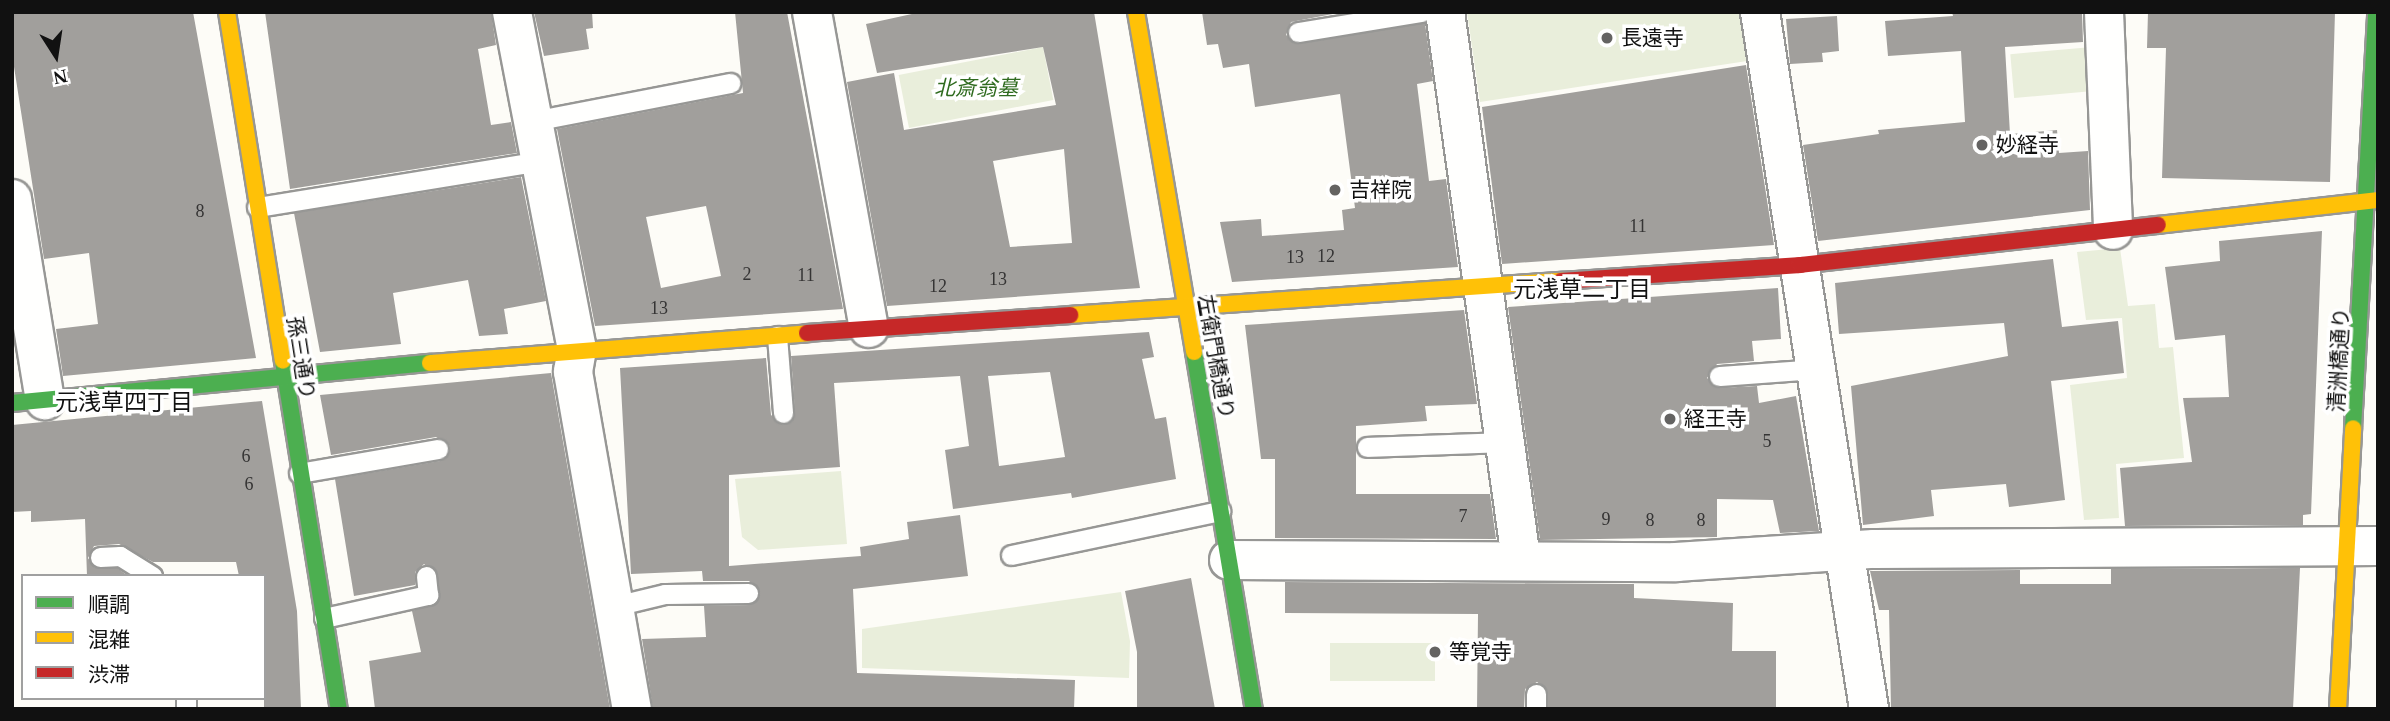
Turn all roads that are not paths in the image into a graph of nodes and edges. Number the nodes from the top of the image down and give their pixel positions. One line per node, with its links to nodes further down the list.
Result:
1 (228, 12): 16 (street, 孫三通り)
2 (512, 12): 12 (street)
3 (812, 12): 21 (street)
4 (1136, 12): 20 (street, 左衛門橋通り)
5 (1422, 12): 10 (lane)
6 (1445, 12): 19 (street)
7 (1760, 12): 18 (street)
8 (2105, 12): 17 (street)
9 (2376, 12): 15 (street, 清洲橋通り)
10 (1298, 32)
11 (730, 83): 12 (lane)
12 (533, 121): 13 (street)
13 (541, 161): 16 (lane); 23 (street)
14 (12, 199): 27 (street)
15 (2373, 201): 17 (street); 34 (street, 清洲橋通り)
16 (257, 207): 26 (street, 孫三通り)
17 (2113, 230): 18 (street)
18 (1800, 265): 19 (street); 24 (street)
19 (1483, 288): 20 (street); 29 (street)
20 (1186, 309): 21 (street); 33 (street, 左衛門橋通り)
21 (869, 328): 22 (street)
22 (777, 336): 23 (street); 28 (lane)
23 (577, 349): 26 (street); 43 (street)
24 (1816, 369): 25 (lane); 35 (street)
25 (1719, 376)
26 (283, 377): 27 (street); 32 (street, 孫三通り)
27 (28, 401)
28 (783, 413)
29 (1504, 442): 30 (lane); 38 (street)
30 (1367, 446)
31 (438, 449): 32 (lane)
32 (299, 473): 44 (street, 孫三通り)
33 (1220, 511): 36 (lane); 39 (street, 左衛門橋通り)
34 (2364, 545): 35 (street); 49 (street, 清洲橋通り)
35 (1846, 552): 38 (street); 48 (street)
36 (1011, 555)
37 (100, 556): 40 (lane)
38 (1521, 559): 39 (street)
39 (1229, 560): 47 (street, 左衛門橋通り)
40 (149, 574)
41 (426, 576): 44 (lane)
42 (748, 593): 43 (lane)
43 (615, 606): 46 (street)
44 (324, 618): 45 (street, 孫三通り)
45 (339, 709)
46 (632, 709)
47 (1254, 709)
48 (1868, 709)
49 (2338, 709)

